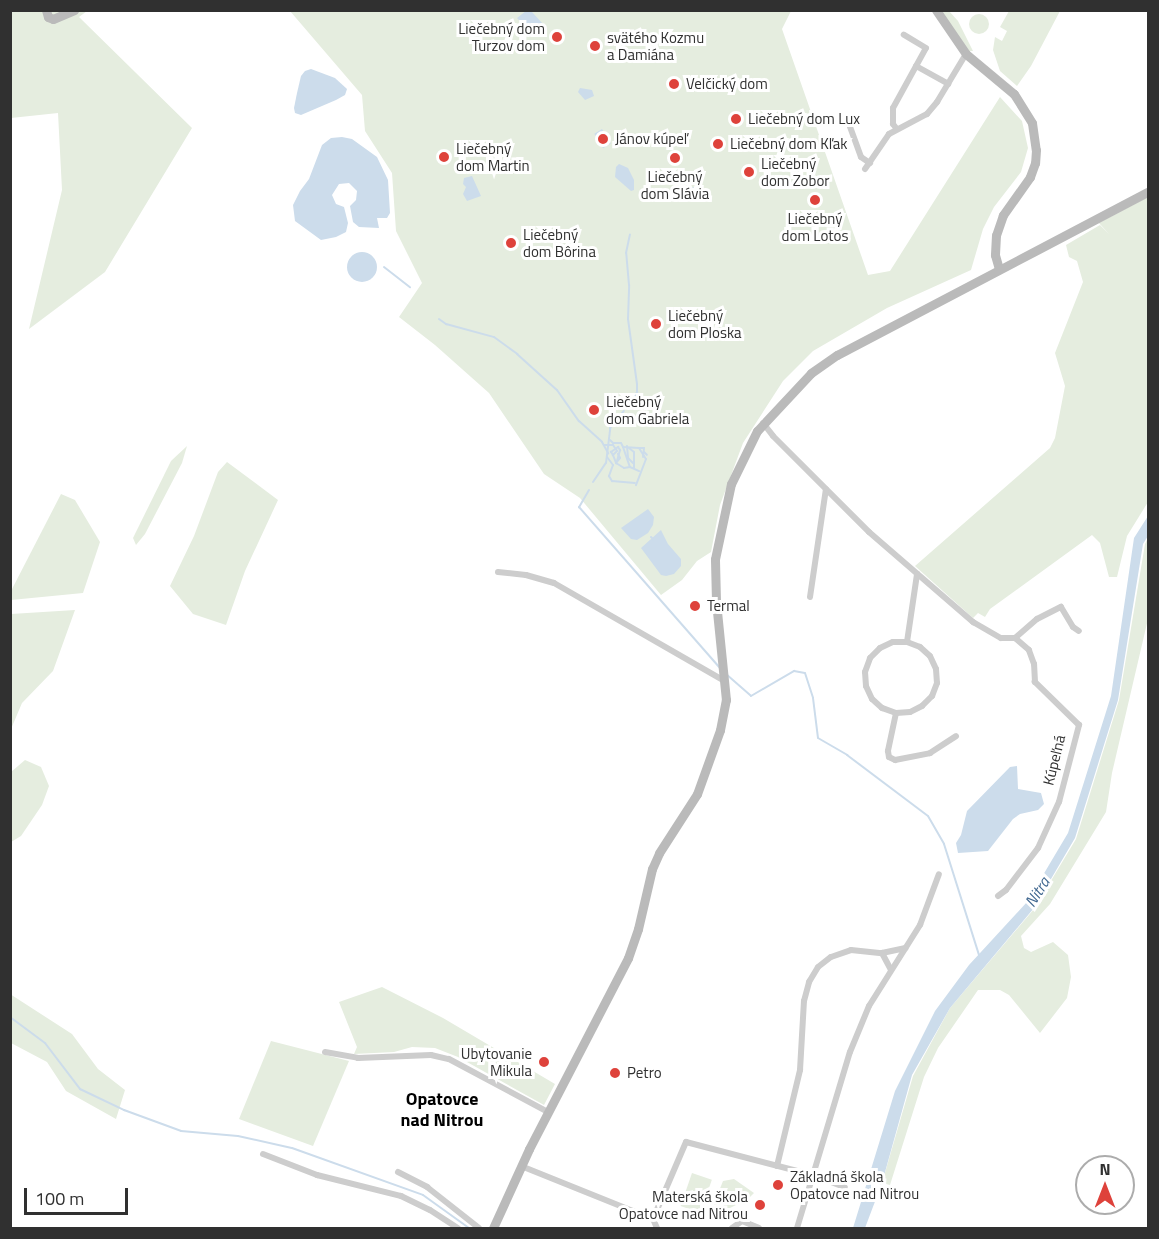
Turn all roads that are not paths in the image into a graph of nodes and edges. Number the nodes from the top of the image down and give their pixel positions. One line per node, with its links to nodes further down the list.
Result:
1 (46, 10): 2 (street)
2 (74, 10)
3 (936, 10): 5 (street)
4 (904, 35): 6 (street)
5 (966, 54): 7 (street); 13 (street)
6 (916, 66): 7 (street); 9 (street)
7 (948, 84): 9 (street)
8 (849, 124): 10 (street)
9 (896, 129): 10 (street)
10 (870, 163): 11 (street)
11 (865, 169)
12 (1149, 192): 13 (street)
13 (999, 269): 14 (street)
14 (764, 423): 15 (street); 22 (street)
15 (826, 489): 17 (street); 18 (street)
16 (498, 572): 22 (street)
17 (917, 574): 20 (street); 21 (street)
18 (810, 597)
19 (1079, 631): 20 (street)
20 (1015, 638): 26 (street, Kúpeľná)
21 (907, 642): 23 (street); 23 (street)
22 (723, 680): 31 (street)
23 (896, 713): 24 (street)
24 (956, 736)
25 (939, 874): 27 (street)
26 (998, 896)
27 (906, 948): 28 (street); 29 (street)
28 (882, 952): 29 (street); 34 (street)
29 (891, 970): 36 (street)
30 (325, 1052): 31 (street)
31 (548, 1112): 33 (street)
32 (264, 1154): 39 (street)
33 (521, 1166): 38 (street); 41 (street)
34 (777, 1166): 36 (street); 38 (street)
35 (398, 1172): 40 (street)
36 (813, 1175): 37 (street); 45 (street)
37 (845, 1187)
38 (653, 1219): 42 (street)
39 (458, 1228)
40 (479, 1228)
41 (493, 1228)
42 (657, 1228)
43 (732, 1228): 44 (street)
44 (759, 1228)
45 (797, 1228)

